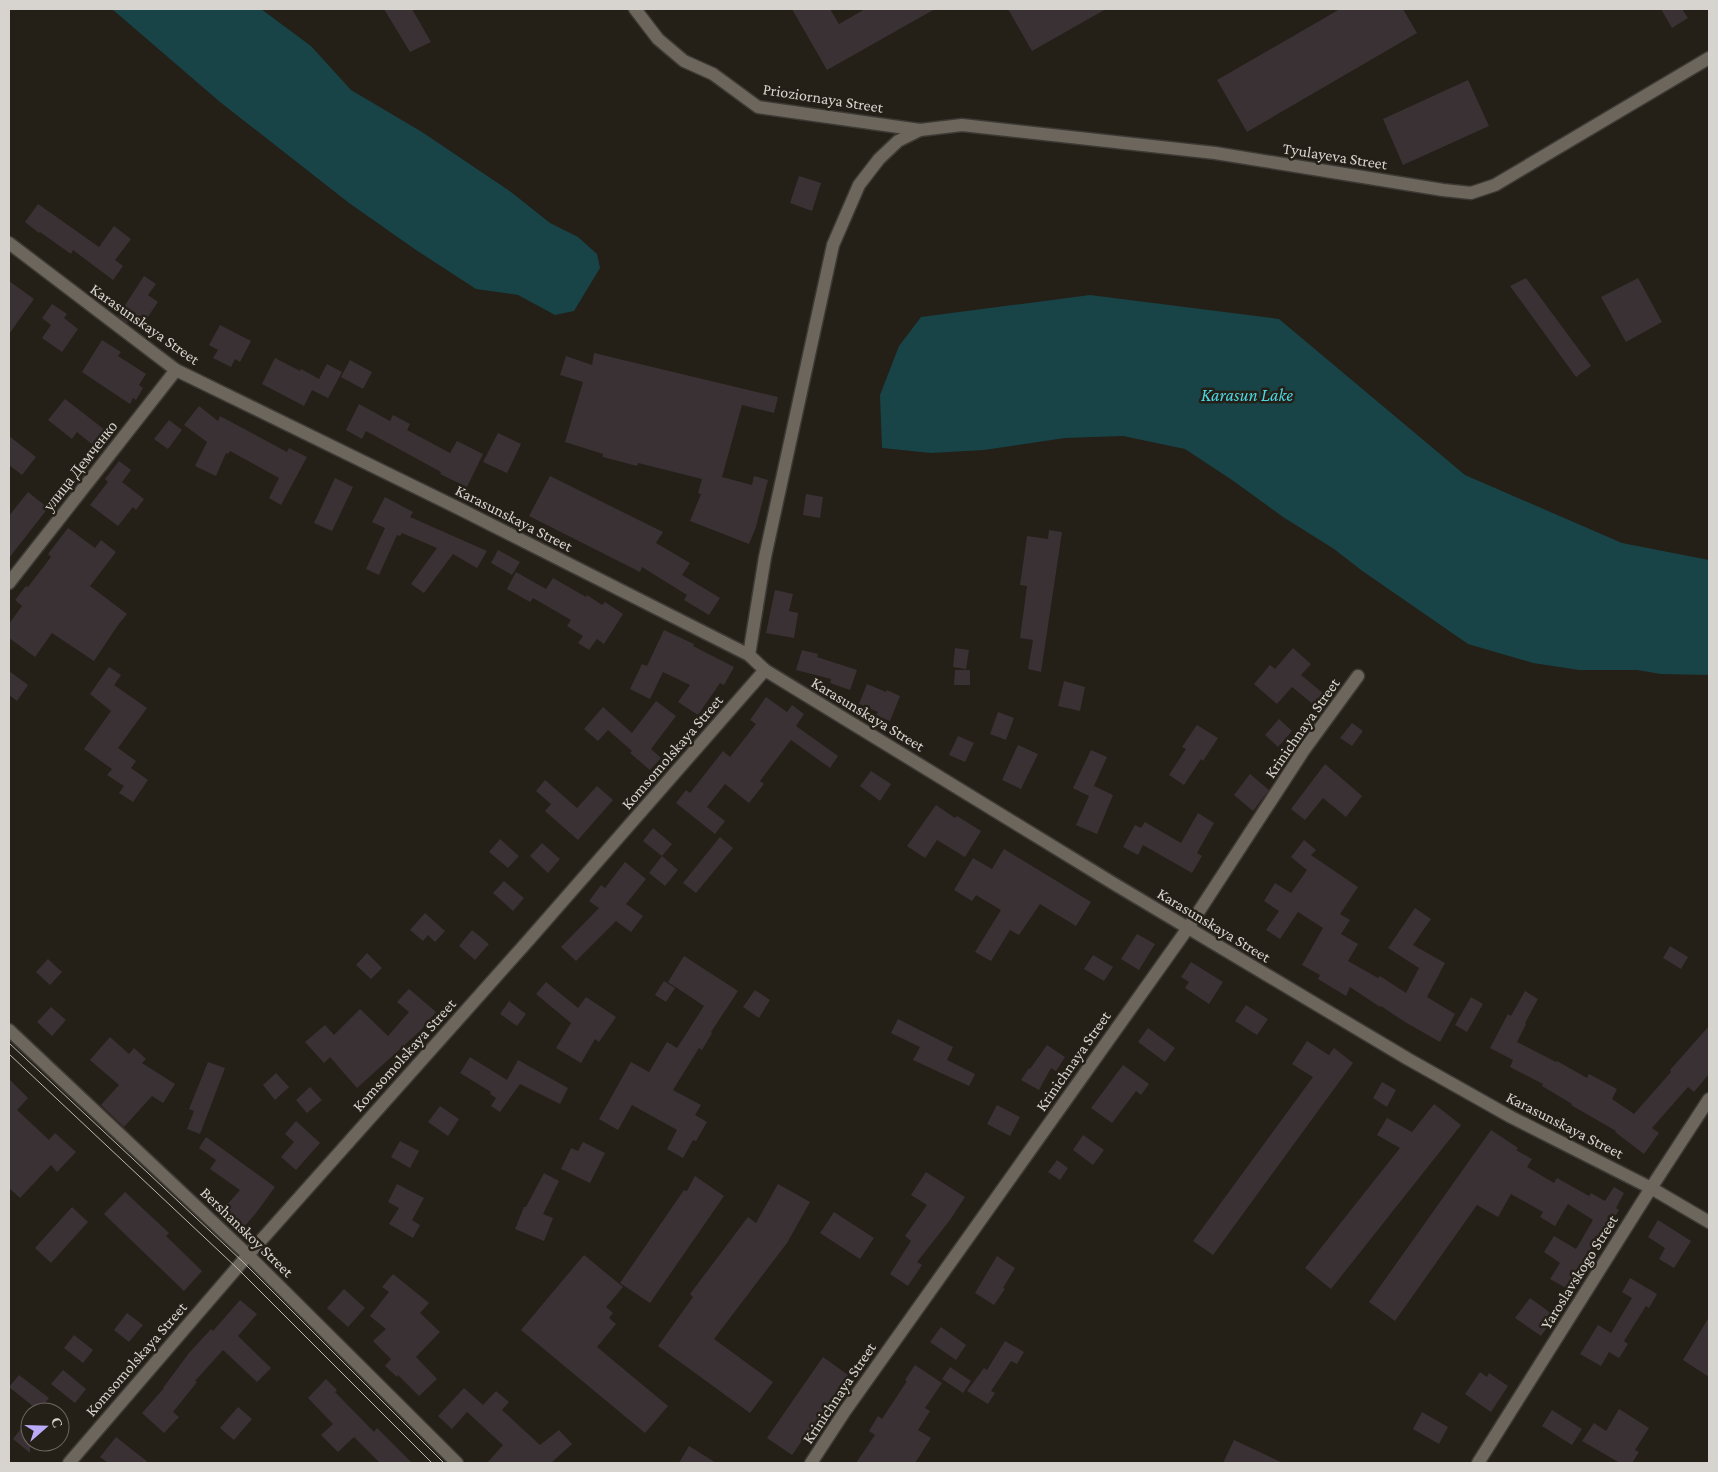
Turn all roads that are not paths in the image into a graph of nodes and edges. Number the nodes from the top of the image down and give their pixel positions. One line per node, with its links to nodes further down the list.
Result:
1 (635, 9): 3 (street, Prioziornaya Street)
2 (1709, 58): 3 (street, Tyulayeva Street)
3 (920, 130): 7 (street)
4 (9, 244): 5 (street, Karasunskaya Street)
5 (176, 370): 6 (street, улица Демченко); 7 (street, Karasunskaya Street)
6 (9, 583)
7 (749, 655): 8 (street, Karasunskaya Street)
8 (765, 670): 10 (street, Karasunskaya Street); 15 (street, Komsomolskaya Street)
9 (1358, 676): 10 (street, Krinichnaya Street)
10 (1188, 928): 13 (street, Karasunskaya Street); 18 (street, Krinichnaya Street)
11 (9, 1030): 15 (street, Bershanskoy Street)
12 (1709, 1099): 13 (street, Yaroslavskogo Street)
13 (1651, 1188): 14 (street, Karasunskaya Street); 19 (street, Yaroslavskogo Street)
14 (1709, 1222)
15 (248, 1254): 16 (street, Komsomolskaya Street); 17 (street, Bershanskoy Street)
16 (69, 1463)
17 (457, 1463)
18 (811, 1463)
19 (1478, 1463)

